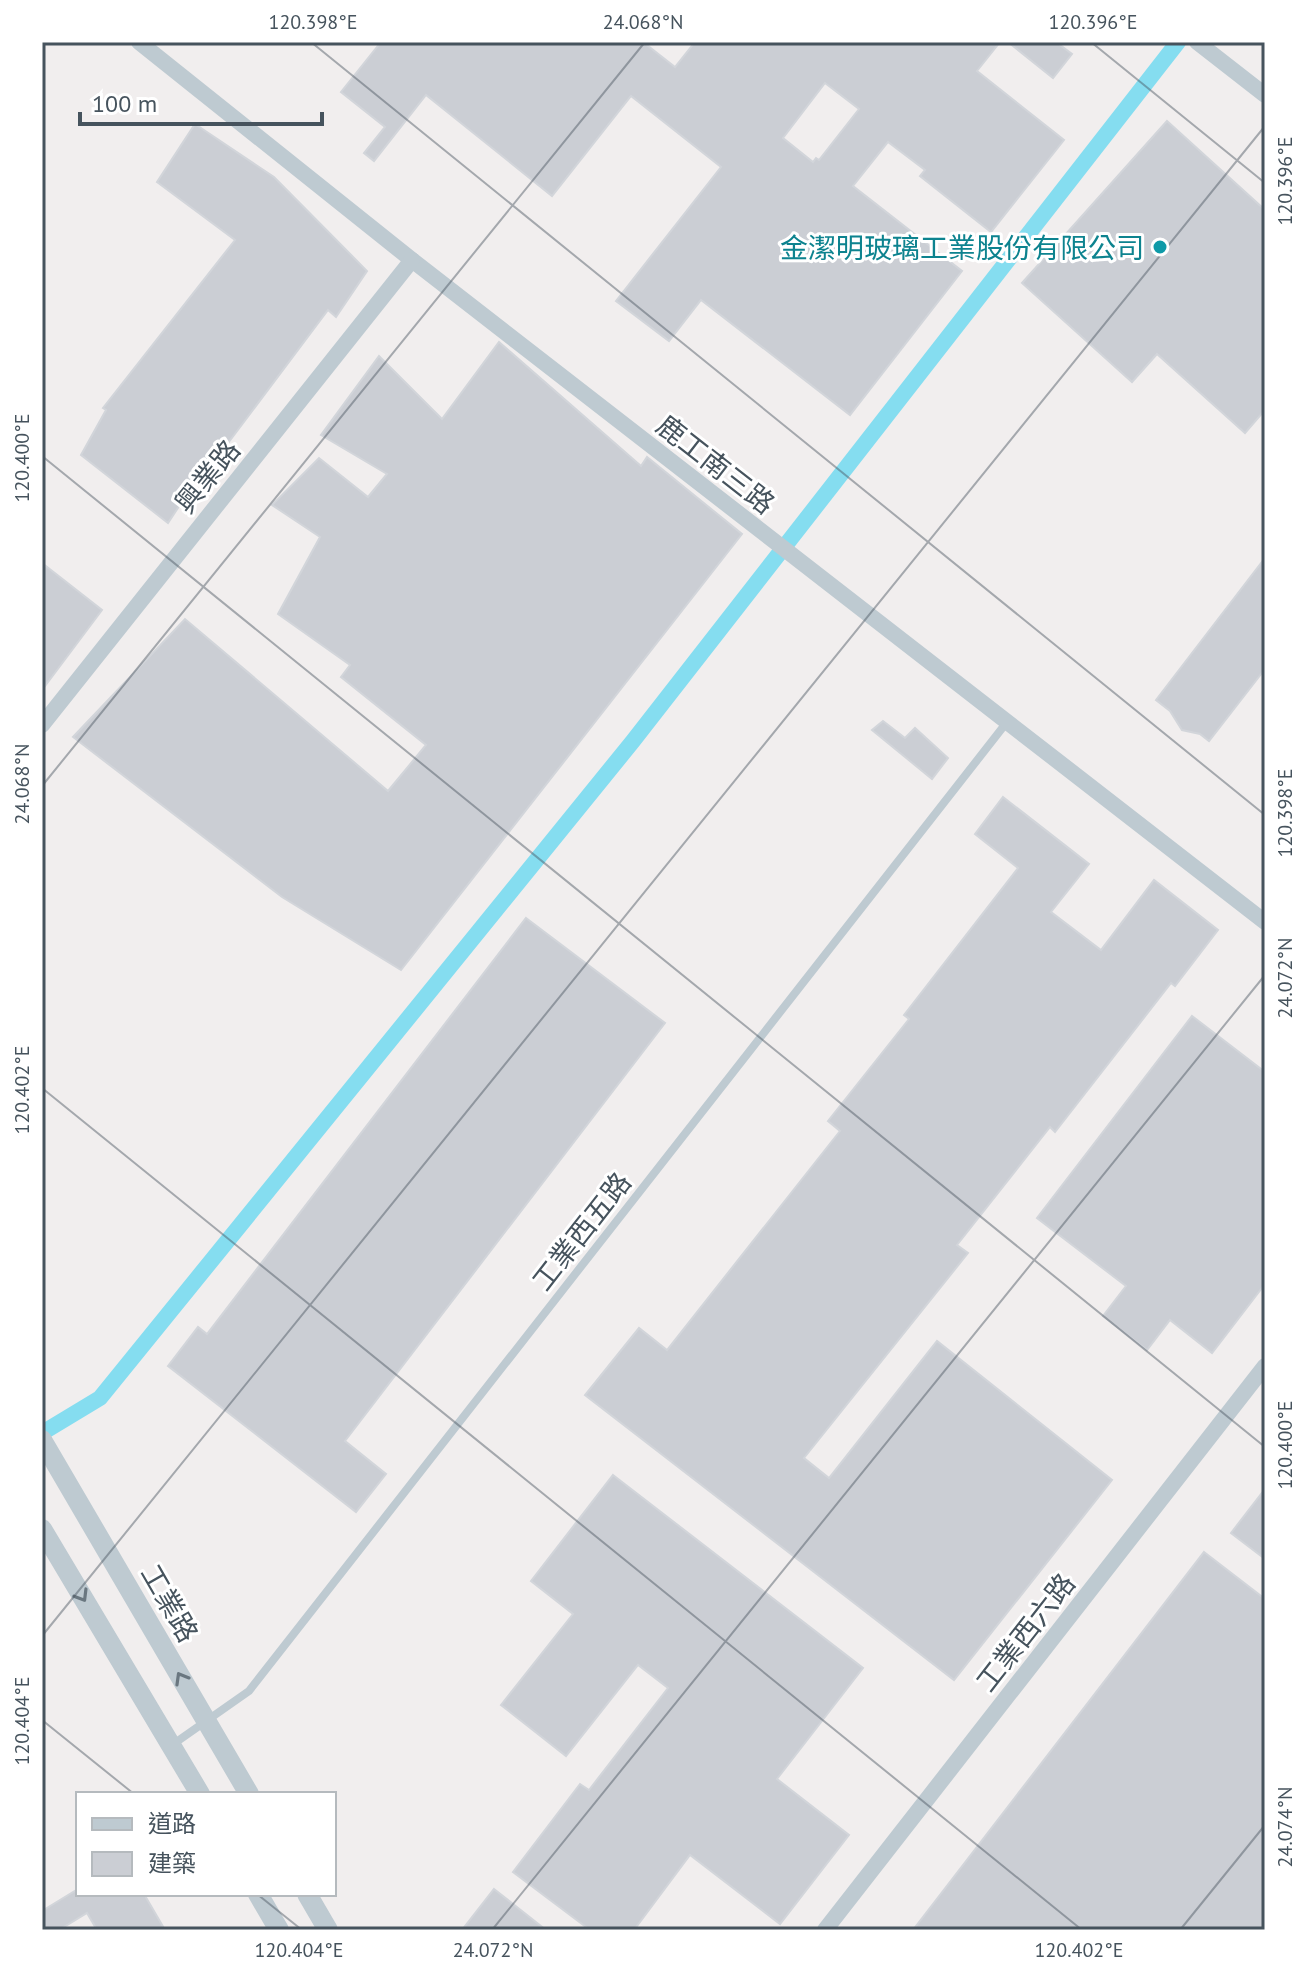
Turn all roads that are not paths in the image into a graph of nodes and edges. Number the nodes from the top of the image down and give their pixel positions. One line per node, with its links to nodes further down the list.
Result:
1 (139, 42): 4 (street, 鹿工南三路)
2 (1197, 42): 3 (street)
3 (1265, 95)
4 (412, 260): 5 (street, 鹿工南三路); 6 (street, 興業路)
5 (1007, 722): 7 (street, 鹿工南三路); 11 (lane, 工業西五路)
6 (42, 725)
7 (1265, 922)
8 (1265, 1366): 19 (street, 工業西六路)
9 (42, 1440): 11 (street, 工業路, one-way to 9)
10 (42, 1529): 12 (street, one-way to 12)
11 (206, 1721): 12 (lane, 工業西五路); 14 (street, 工業路)
12 (171, 1745): 13 (street)
13 (199, 1792)
14 (248, 1792)
15 (259, 1896): 17 (street)
16 (308, 1896): 18 (street)
17 (279, 1930)
18 (328, 1930)
19 (825, 1930)

